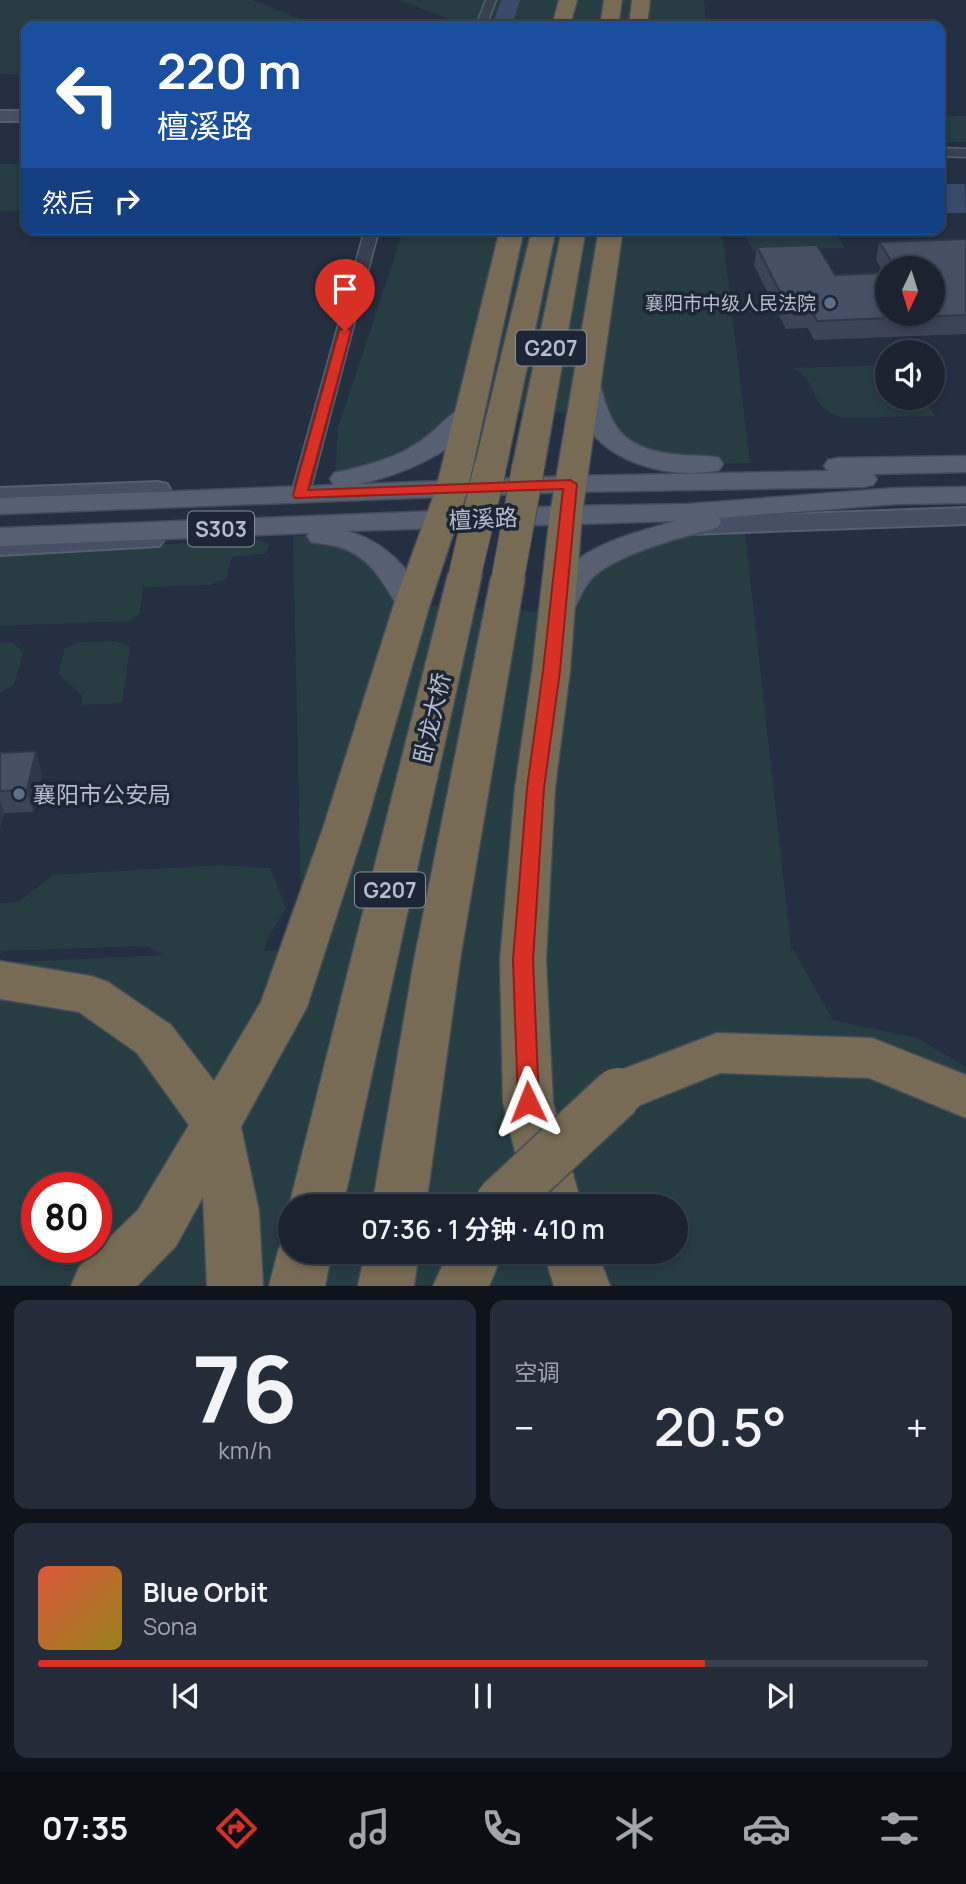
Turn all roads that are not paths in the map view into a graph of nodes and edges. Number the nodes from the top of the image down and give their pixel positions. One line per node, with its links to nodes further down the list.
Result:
1 (491, 0): 5 (street)
2 (568, 0): 6 (highway)
3 (613, 0): 7 (highway)
4 (641, 0): 8 (highway)
5 (483, 21)
6 (562, 21)
7 (610, 21)
8 (639, 21)
9 (0, 116): 10 (street)
10 (21, 116)
11 (0, 124): 12 (street)
12 (21, 125)
13 (945, 152): 14 (street)
14 (966, 153)
15 (370, 235): 25 (street)
16 (511, 235): 21 (highway)
17 (543, 235): 43 (highway, 卧龙大桥 / G207, bridge)
18 (573, 235): 44 (highway, G207, bridge)
19 (610, 235): 20 (highway)
20 (587, 378): 22 (main road); 29 (highway)
21 (471, 412): 25 (main road); 31 (highway)
22 (966, 464)
23 (966, 477): 29 (main road, 檀溪路 / S303)
24 (158, 489): 25 (main road); 26 (street); 30 (main road)
25 (302, 489): 30 (main road, 檀溪路 / S303); 31 (main road, 檀溪路 / S303)
26 (0, 495)
27 (966, 495): 28 (main road, 檀溪路 / S303)
28 (874, 498): 29 (main road, 檀溪路 / S303); 34 (main road)
29 (568, 499): 31 (main road, 檀溪路 / S303); 40 (highway)
30 (107, 502): 32 (main road, 檀溪路 / S303)
31 (447, 504): 35 (main road, 檀溪路 / S303); 39 (highway)
32 (0, 506)
33 (966, 516): 34 (street)
34 (689, 526): 40 (main road)
35 (96, 534): 36 (main road, 檀溪路 / S303); 37 (main road)
36 (0, 537)
37 (150, 541): 38 (street); 39 (main road)
38 (0, 547)
39 (412, 604): 51 (highway)
40 (557, 613): 46 (highway)
41 (0, 981): 52 (highway)
42 (966, 1097): 45 (highway, bridge)
43 (319, 1194)
44 (401, 1194)
45 (512, 1194)
46 (552, 1194)
47 (302, 1264): 53 (highway)
48 (390, 1264): 54 (highway)
49 (471, 1264): 55 (highway)
50 (574, 1264): 56 (highway)
51 (99, 1286)
52 (235, 1286)
53 (297, 1286)
54 (387, 1286)
55 (461, 1286)
56 (582, 1286)

